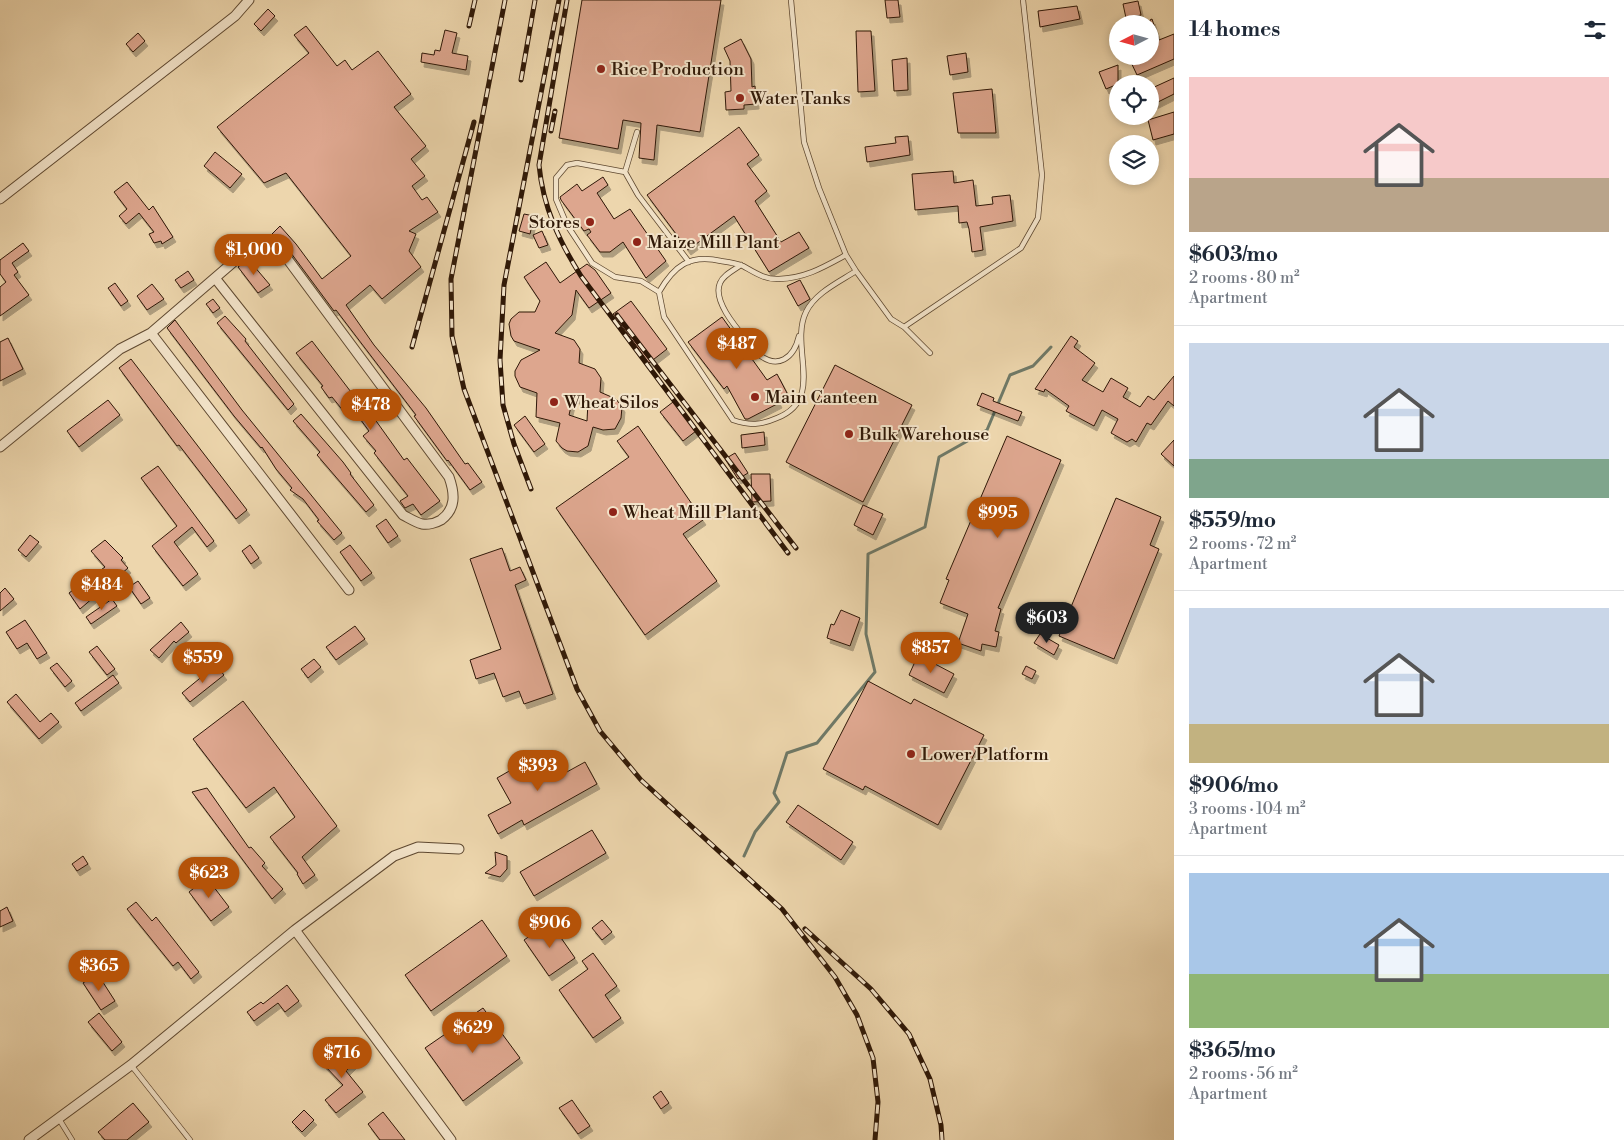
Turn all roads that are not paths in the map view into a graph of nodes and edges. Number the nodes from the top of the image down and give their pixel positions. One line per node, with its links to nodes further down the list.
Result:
1 (248, 0): 6 (street)
2 (791, 0): 7 (lane)
3 (1023, 0): 13 (lane)
4 (637, 132): 5 (lane)
5 (625, 172): 8 (lane); 12 (lane)
6 (0, 200)
7 (846, 254): 9 (lane); 10 (lane)
8 (689, 262): 9 (lane); 12 (lane)
9 (741, 265): 14 (lane)
10 (856, 271): 13 (lane); 14 (lane)
11 (215, 278): 11 (street); 15 (street)
12 (659, 292): 14 (lane)
13 (904, 327): 16 (lane)
14 (800, 331)
15 (151, 333): 17 (street); 18 (street)
16 (930, 353)
17 (0, 447)
18 (349, 590)
19 (459, 849): 20 (street)
20 (295, 930): 21 (street); 26 (street)
21 (131, 1065): 22 (street); 25 (lane)
22 (58, 1119): 23 (street); 24 (lane)
23 (29, 1140)
24 (72, 1140)
25 (190, 1140)
26 (451, 1140)

